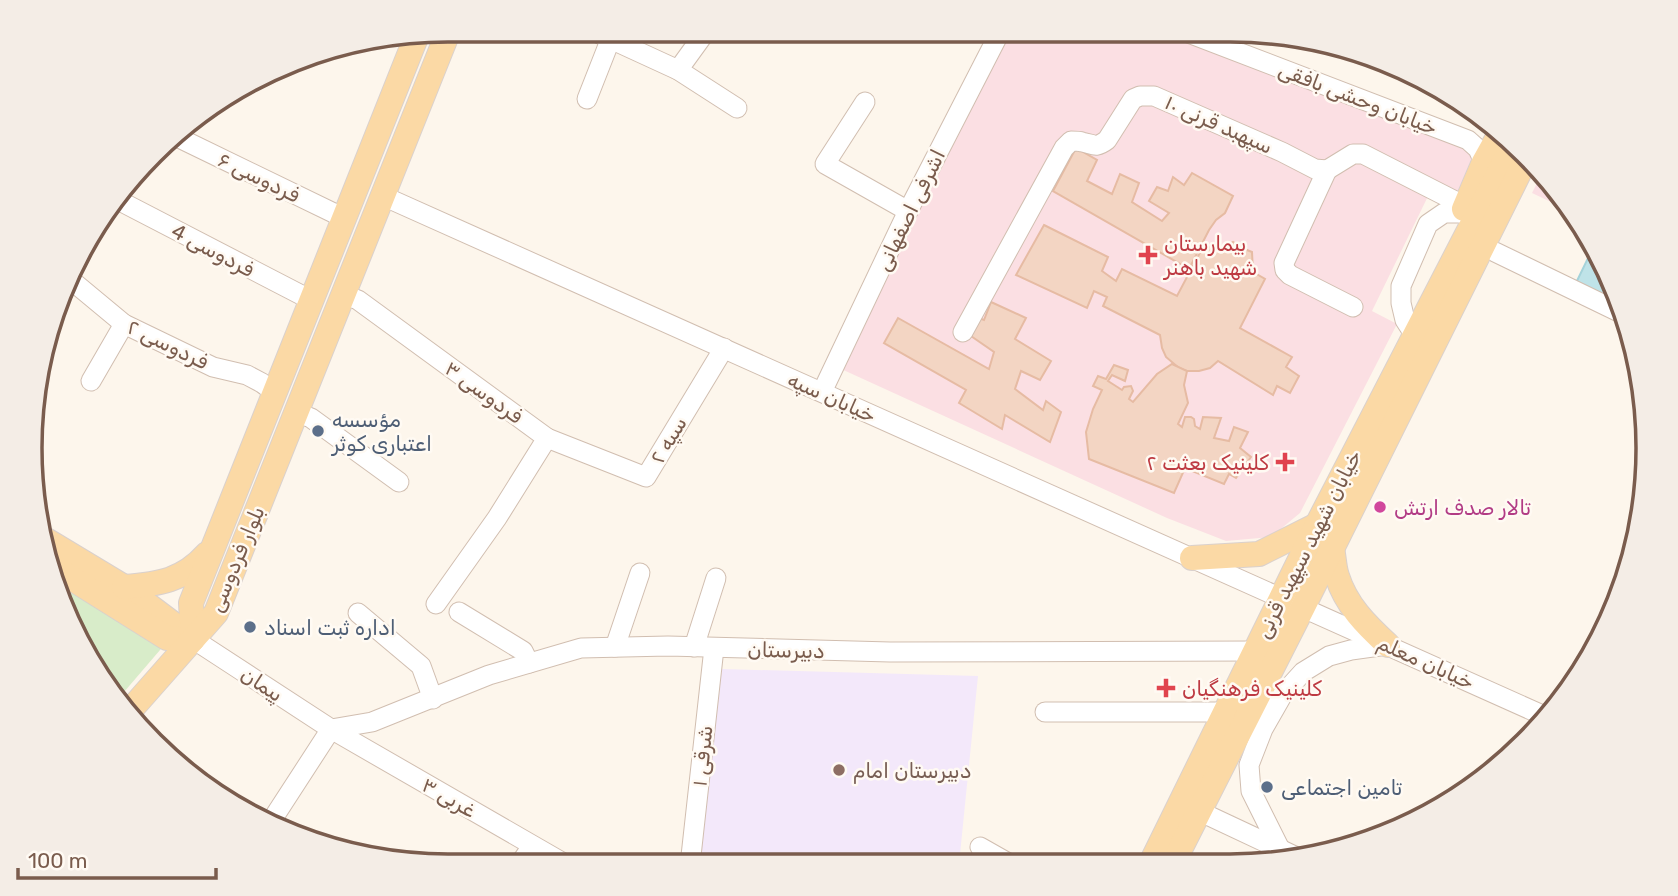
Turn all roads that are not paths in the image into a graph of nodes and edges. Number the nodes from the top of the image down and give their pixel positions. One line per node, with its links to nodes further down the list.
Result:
1 (444, 42): 20 (main road, بلوار فردوسی)
2 (609, 42): 9 (street)
3 (619, 42): 8 (street)
4 (698, 42): 8 (street)
5 (995, 42): 22 (street, اشرفی اصفهانی)
6 (1212, 42): 15 (street, خیابان وحشی بافقی)
7 (413, 44): 19 (main road, بلوار فردوسی)
8 (678, 70): 11 (street)
9 (587, 99)
10 (865, 102): 22 (street)
11 (737, 108)
12 (184, 140): 23 (street, فردوسی ۶)
13 (1496, 141): 15 (main road)
14 (1509, 153): 24 (main road)
15 (1484, 162): 24 (main road)
16 (1521, 166): 24 (main road)
17 (1327, 170): 24 (street); 28 (street); 31 (street, سپهبد قرنی ۱۰)
18 (1531, 176): 24 (main road)
19 (357, 184): 20 (main road); 23 (main road, بلوار فردوسی)
20 (383, 196): 26 (main road, بلوار فردوسی); 33 (street, خیابان سپه)
21 (124, 203): 27 (street, فردوسی 4)
22 (908, 211): 36 (street, اشرفی اصفهانی)
23 (344, 218): 27 (main road, بلوار فردوسی)
24 (1476, 227): 29 (street); 32 (main road, خیابان شهید سپهبد قرنی); 32 (street); 43 (main road, خیابان شهید سپهبد قرنی)
25 (77, 285): 30 (street, فردوسی ۲)
26 (343, 294): 37 (main road, بلوار فردوسی); 38 (street, فردوسی ۳)
27 (311, 300): 35 (main road, بلوار فردوسی)
28 (1353, 307)
29 (1610, 307)
30 (124, 324): 34 (street); 35 (street, فردوسی ۲)
31 (963, 332)
32 (1415, 334): 40 (main road, خیابان شهید سپهبد قرنی)
33 (724, 348): 36 (street, خیابان سپه); 38 (street, سپه ۲)
34 (91, 381)
35 (274, 392): 42 (main road, بلوار فردوسی)
36 (822, 392): 44 (street, خیابان سپه)
37 (296, 412): 39 (street); 53 (main road, بلوار فردوسی)
38 (547, 438): 50 (street)
39 (399, 482)
40 (1317, 525): 44 (main road); 49 (main road, خیابان شهید سپهبد قرنی)
41 (54, 545): 48 (main road)
42 (212, 548): 48 (main road); 53 (main road, بلوار فردوسی)
43 (1332, 548): 49 (main road, خیابان شهید سپهبد قرنی); 54 (main road)
44 (1192, 558): 49 (street, خیابان سپه)
45 (62, 572): 53 (main road)
46 (640, 573): 55 (street)
47 (716, 578): 56 (street, شرقی ۱)
48 (124, 587): 53 (main road)
49 (1292, 602): 54 (street, خیابان معلم); 57 (main road, خیابان شهید سپهبد قرنی); 65 (main road, خیابان شهید سپهبد قرنی)
50 (436, 604)
51 (459, 611): 58 (street)
52 (358, 613): 59 (street)
53 (193, 639): 60 (main road); 64 (street, پیمان)
54 (1388, 645): 63 (street, خیابان معلم); 69 (street)
55 (615, 647): 56 (street, دبیرستان); 58 (street, دبیرستان)
56 (704, 647): 57 (street, دبیرستان); 73 (street, شرقی ۱)
57 (1254, 651): 62 (main road, خیابان شهید سپهبد قرنی)
58 (529, 663): 59 (street, دبیرستان)
59 (433, 699): 64 (street, دبیرستان)
60 (134, 705)
61 (1045, 712): 62 (street)
62 (1225, 712): 65 (main road, خیابان شهید سپهبد قرنی)
63 (1538, 713)
64 (331, 729): 66 (street); 67 (street, ۳ غربی)
65 (1190, 807): 69 (street); 75 (main road, خیابان شهید سپهبد قرنی); 76 (main road, خیابان شهید سپهبد قرنی)
66 (275, 815)
67 (533, 846): 71 (street); 72 (street, ۳ غربی)
68 (980, 847): 74 (street)
69 (1280, 849): 70 (street)
70 (1284, 851)
71 (527, 854)
72 (547, 854)
73 (691, 854)
74 (992, 854)
75 (1157, 854)
76 (1175, 854)

